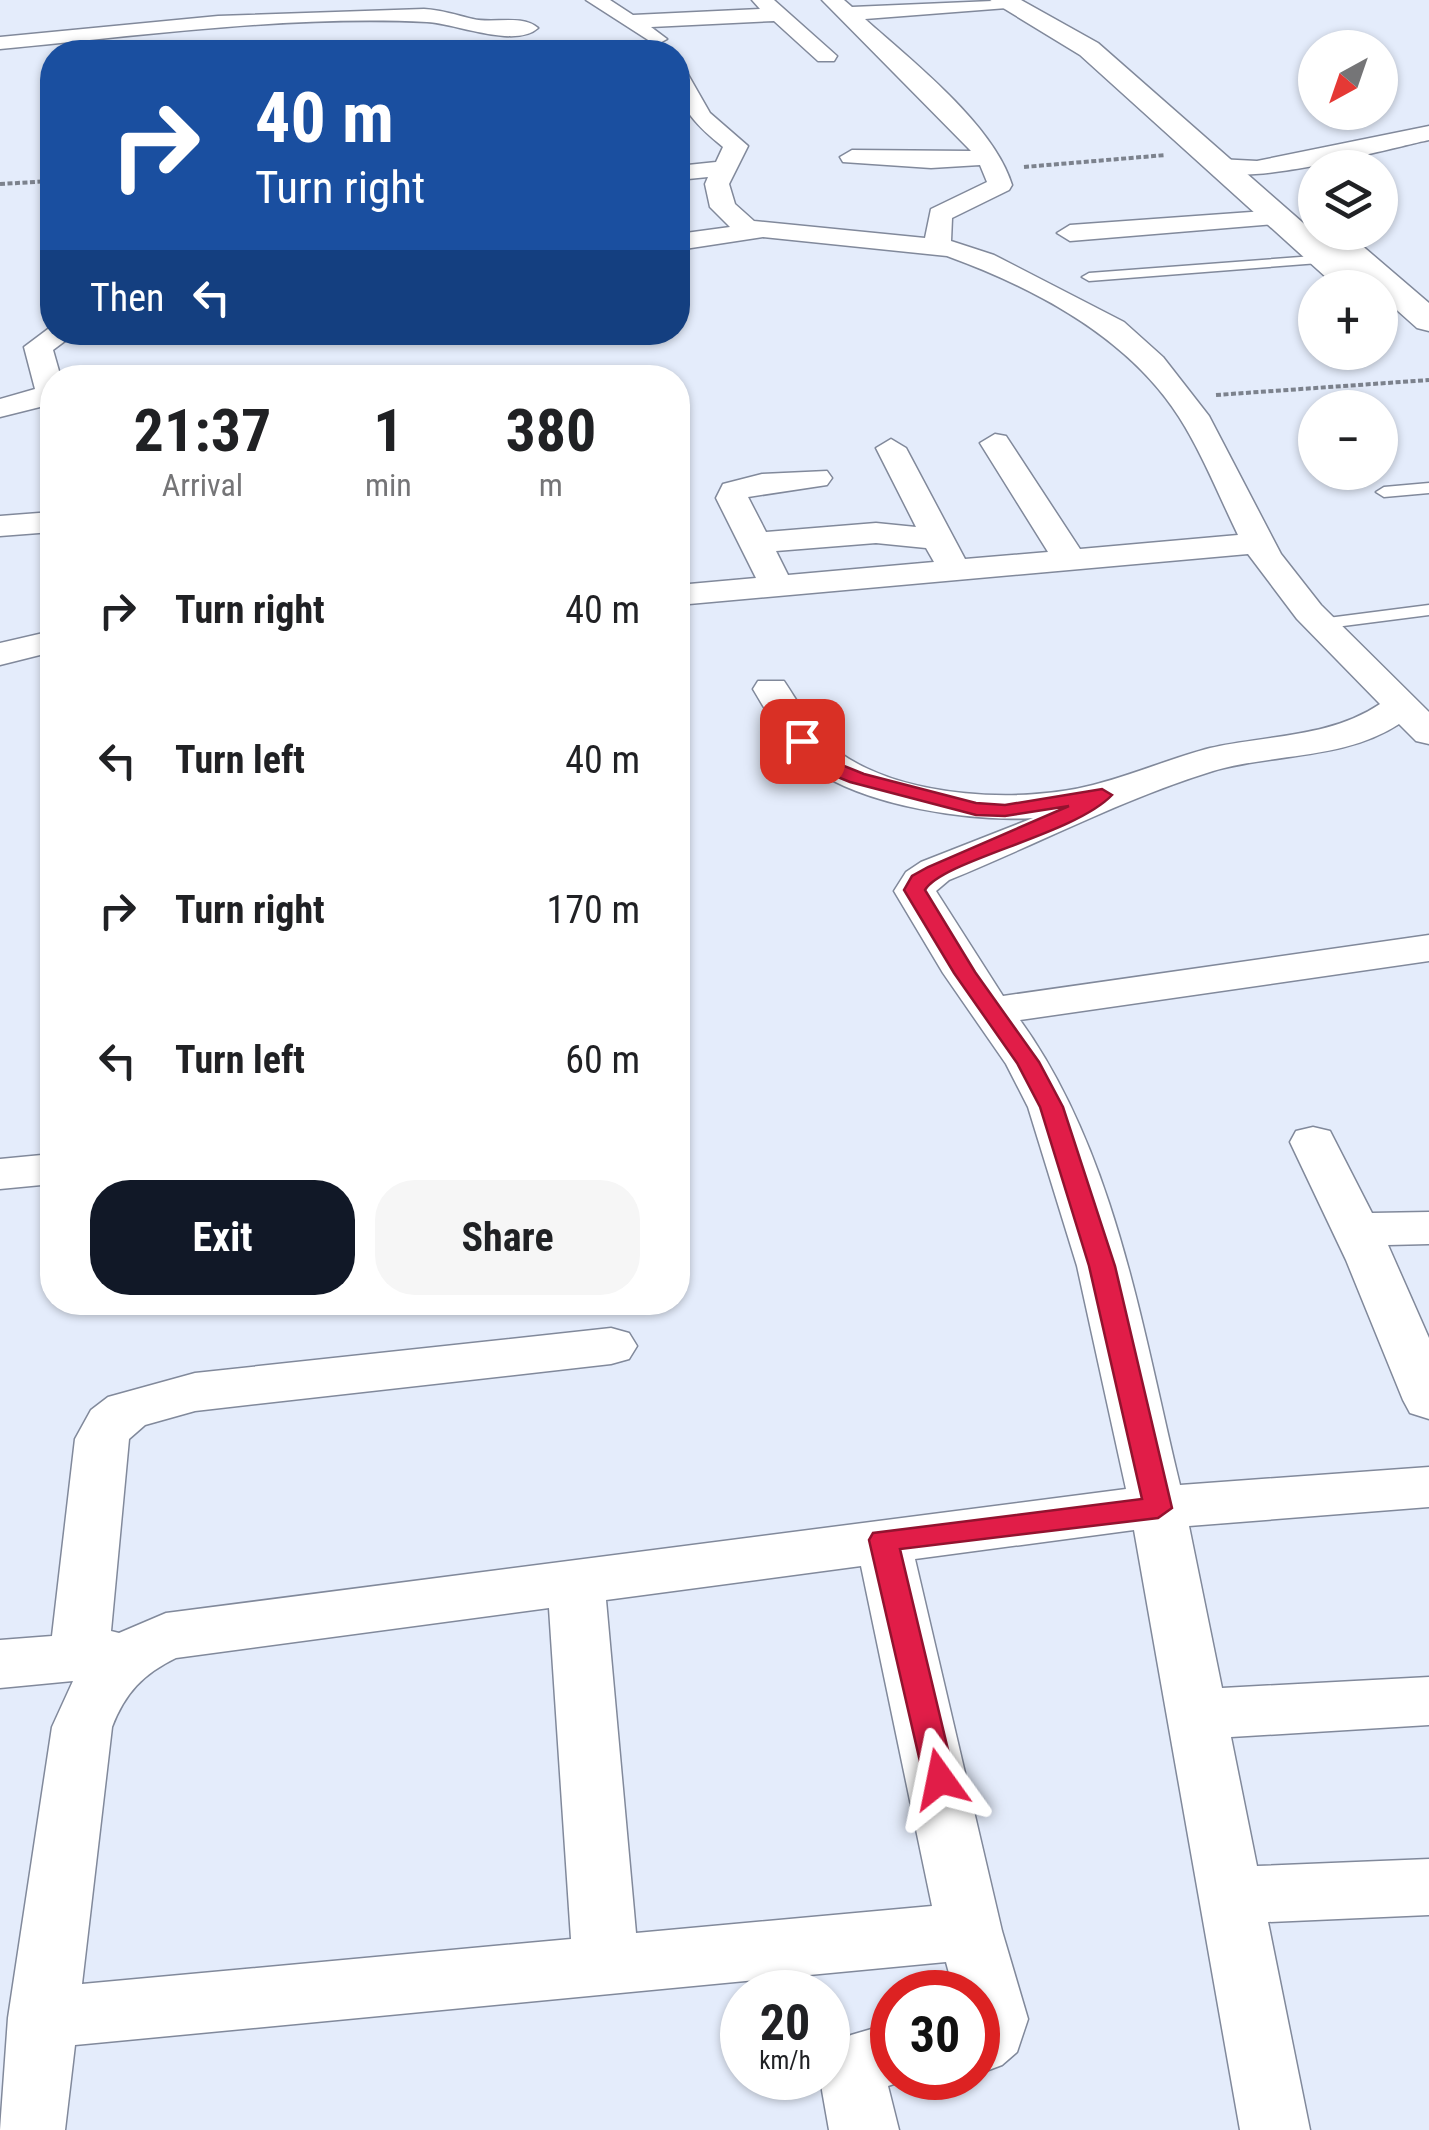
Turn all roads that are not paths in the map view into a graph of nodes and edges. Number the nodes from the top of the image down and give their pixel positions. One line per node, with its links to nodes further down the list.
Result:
1 (596, 0): 7 (street)
2 (1014, 1): 5 (street); 19 (street); 19 (street)
3 (536, 5): 8 (street)
4 (770, 7): 7 (street); 14 (street)
5 (840, 7): 18 (street)
6 (296, 9): 8 (street); 9 (street)
7 (632, 21): 11 (street)
8 (527, 28): 10 (street)
9 (112, 40)
10 (527, 40)
11 (653, 40)
12 (0, 43): 13 (street)
13 (40, 44)
14 (826, 56)
15 (690, 97): 20 (street)
16 (1429, 133): 19 (street)
17 (852, 157): 18 (street)
18 (993, 163): 29 (street)
19 (1240, 167): 22 (street); 24 (street)
20 (726, 168): 21 (street); 25 (street)
21 (690, 172)
22 (1298, 210)
23 (871, 214): 25 (street)
24 (1278, 218): 26 (street); 27 (street)
25 (745, 224): 28 (street); 29 (street)
26 (1298, 229)
27 (1070, 233)
28 (690, 239)
29 (937, 247): 47 (street)
30 (1298, 250): 32 (lane)
31 (1332, 250): 33 (street)
32 (1089, 277)
33 (1429, 321)
34 (1398, 324): 35 (street)
35 (1429, 352)
36 (40, 404): 37 (street)
37 (0, 408)
38 (994, 442): 48 (street)
39 (891, 448): 45 (street)
40 (816, 478): 46 (street)
41 (1429, 488): 42 (lane)
42 (1384, 492)
43 (40, 523): 44 (street)
44 (0, 526)
45 (938, 539): 46 (street); 49 (street)
46 (755, 543): 50 (street)
47 (1258, 543): 48 (street); 53 (street)
48 (1071, 561): 49 (street)
49 (954, 571): 50 (street)
50 (777, 586): 51 (street)
51 (690, 594)
52 (1429, 610): 53 (lane)
53 (1320, 624): 57 (street)
54 (40, 645): 55 (street)
55 (0, 654)
56 (771, 689): 59 (street)
57 (1401, 706): 58 (street); 59 (street)
58 (1429, 733)
59 (1102, 795): 61 (street)
60 (1429, 948): 61 (street)
61 (992, 1010): 70 (street)
62 (1313, 1142): 65 (street)
63 (40, 1170): 64 (street)
64 (0, 1174)
65 (1356, 1228): 66 (street); 68 (street)
66 (1429, 1228)
67 (611, 1346): 73 (street)
68 (1429, 1400)
69 (1429, 1487): 70 (street)
70 (1158, 1508): 71 (street); 76 (street)
71 (883, 1540): 72 (street); 79 (street)
72 (576, 1580): 73 (street); 80 (street)
73 (105, 1655): 74 (street); 82 (street)
74 (0, 1664)
75 (1429, 1701): 76 (street)
76 (1197, 1714): 78 (street)
77 (1429, 1887): 78 (street)
78 (1231, 1895): 86 (street)
79 (970, 1931): 80 (street); 81 (street)
80 (606, 1966): 82 (street)
81 (981, 1970)
82 (42, 2018): 84 (street)
83 (870, 2059): 85 (street)
84 (30, 2130)
85 (864, 2130)
86 (1275, 2130)

